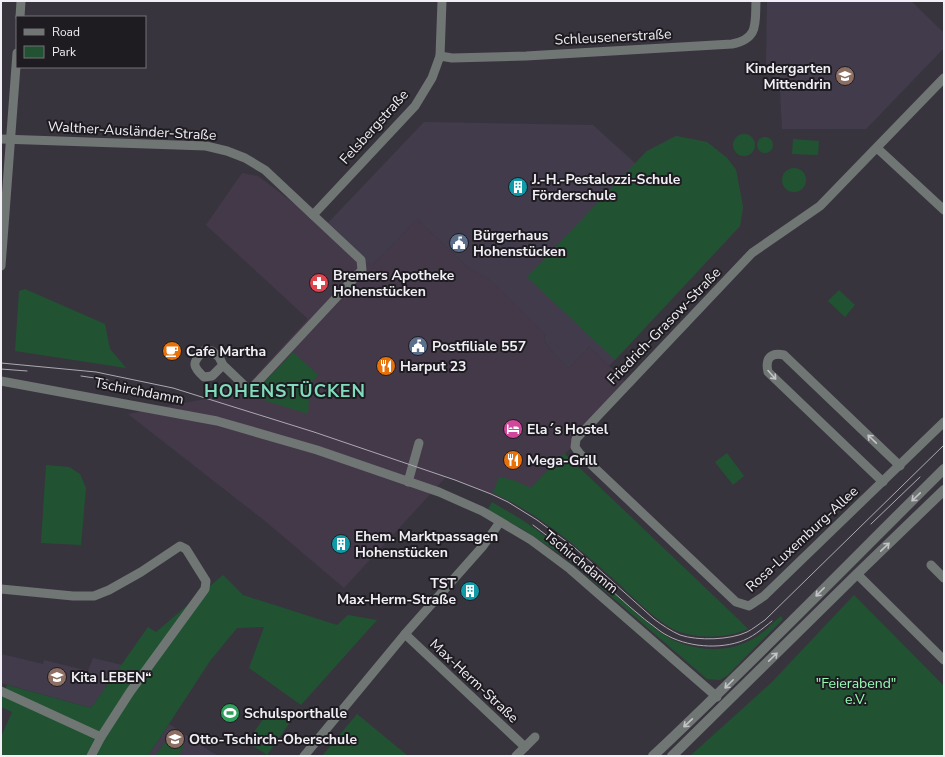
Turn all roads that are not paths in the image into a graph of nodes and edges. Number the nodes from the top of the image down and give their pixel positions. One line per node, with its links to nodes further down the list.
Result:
1 (21, 1): 4 (street)
2 (442, 1): 5 (street, Felsbergstraße)
3 (756, 1): 5 (street, Schleusenerstraße)
4 (20, 16)
5 (440, 56): 12 (street, Felsbergstraße)
6 (16, 67): 9 (street)
7 (944, 78): 10 (street, Friedrich-Grasow-Straße)
8 (1, 139): 9 (street, Walther-Ausländer-Straße)
9 (11, 139): 12 (street, Walther-Ausländer-Straße); 13 (street)
10 (877, 148): 11 (street); 29 (street, Friedrich-Grasow-Straße)
11 (944, 210)
12 (313, 215): 14 (street, Walther-Ausländer-Straße)
13 (1, 266)
14 (223, 365)
15 (1, 381): 20 (street, Tschirchdamm)
16 (944, 422): 18 (street, Rosa-Luxemburg-Allee)
17 (419, 443): 20 (street)
18 (900, 466): 21 (street, Rosa-Luxemburg-Allee); 21 (street, one-way to 21)
19 (944, 469): 24 (street, one-way to 24)
20 (408, 482): 23 (street, Tschirchdamm)
21 (883, 482): 29 (street, Rosa-Luxemburg-Allee)
22 (944, 490): 26 (street, one-way to 22)
23 (500, 522): 30 (street); 33 (street, Tschirchdamm)
24 (848, 564): 26 (street); 33 (street, one-way to 33)
25 (931, 565): 27 (street)
26 (857, 574): 31 (street); 34 (street, one-way to 26)
27 (944, 578)
28 (1, 589): 35 (street)
29 (736, 602)
30 (405, 634): 37 (street, Max-Herm-Straße); 39 (street)
31 (944, 660)
32 (1, 691): 35 (street)
33 (717, 697): 34 (street); 41 (street, one-way to 41)
34 (725, 704): 42 (street)
35 (101, 737): 38 (street)
36 (535, 737): 37 (street)
37 (525, 747): 40 (street)
38 (91, 756)
39 (304, 756)
40 (516, 756)
41 (653, 756)
42 (672, 756)

